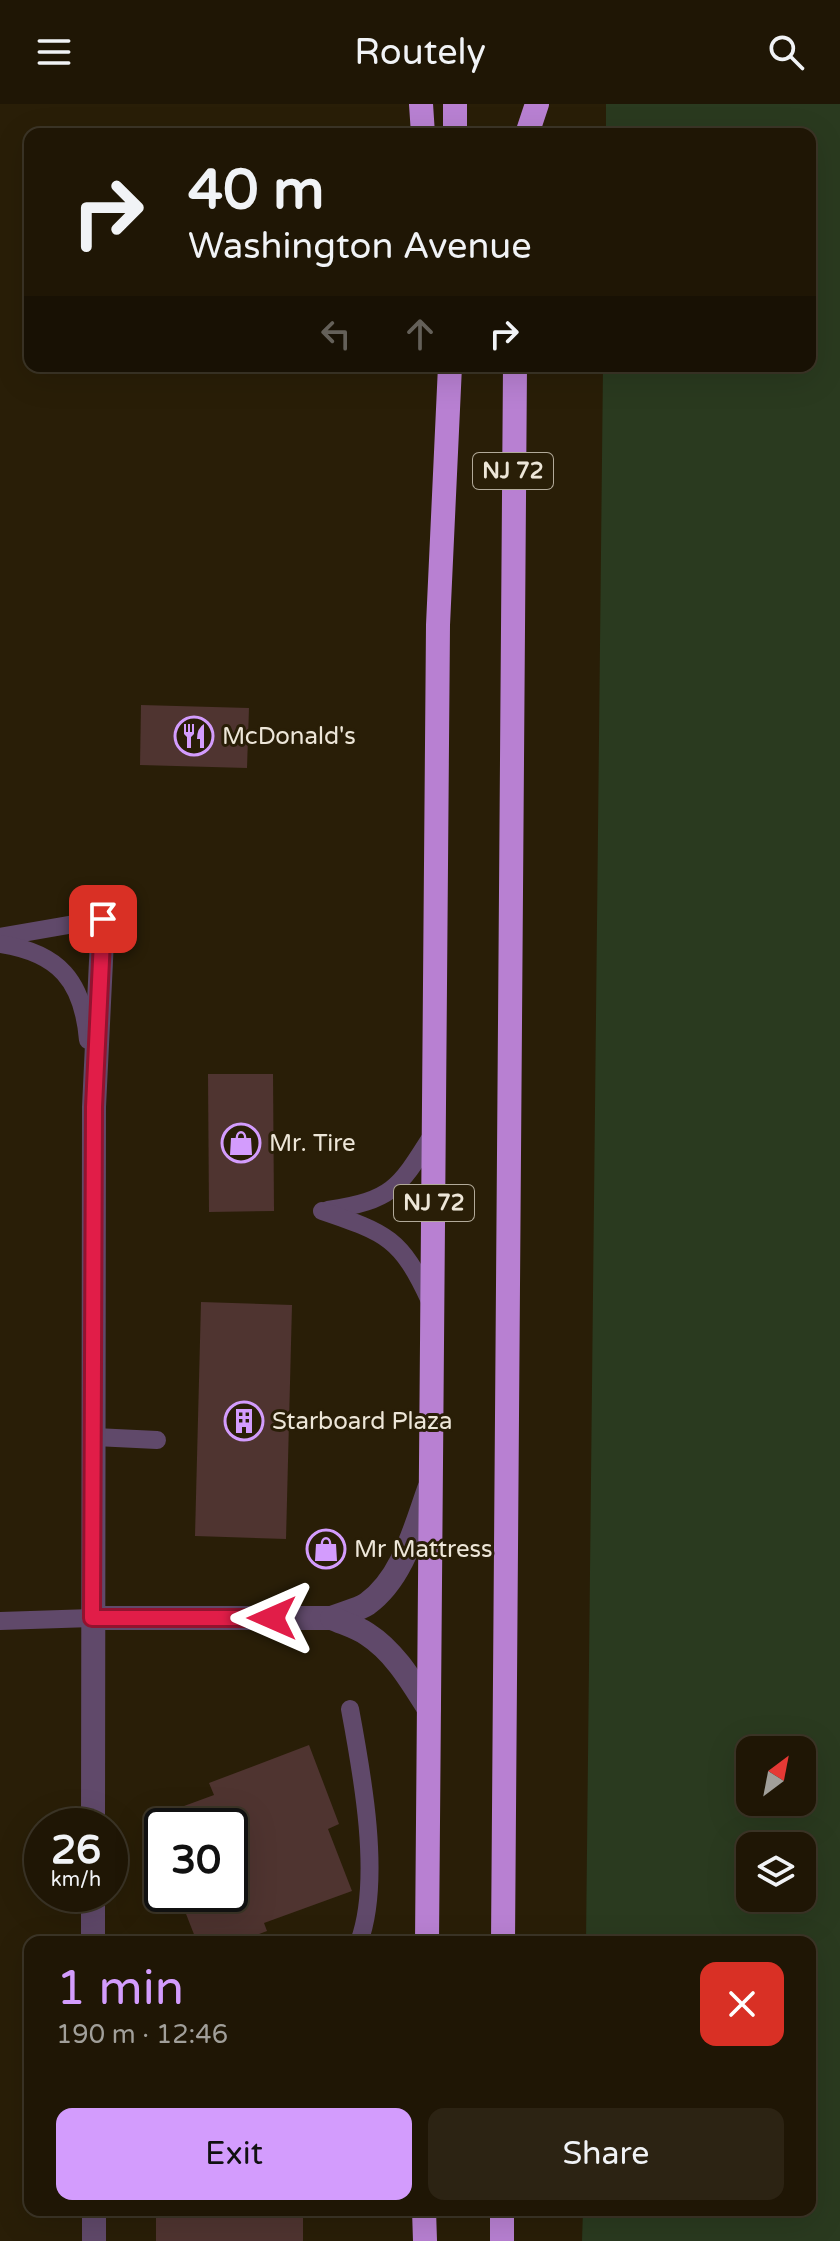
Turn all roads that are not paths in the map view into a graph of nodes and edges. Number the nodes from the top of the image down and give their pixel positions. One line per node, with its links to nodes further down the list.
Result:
1 (421, 104): 5 (highway)
2 (455, 104): 6 (highway)
3 (518, 104): 7 (highway)
4 (537, 104): 8 (highway)
5 (423, 128)
6 (455, 128)
7 (518, 128)
8 (529, 128)
9 (437, 372): 12 (highway)
10 (450, 372): 12 (highway, NJ 72)
11 (515, 372): 34 (highway, NJ 72)
12 (445, 464): 17 (highway, NJ 72)
13 (103, 919): 14 (lane); 16 (street)
14 (0, 937)
15 (0, 944): 16 (lane)
16 (94, 1107): 19 (street)
17 (435, 1132): 18 (highway, NJ 72); 18 (lane)
18 (433, 1307): 21 (highway, NJ 72)
19 (95, 1437): 20 (lane); 22 (street)
20 (157, 1440)
21 (432, 1481): 23 (street); 26 (highway, NJ 72)
22 (92, 1618): 23 (street); 24 (lane); 27 (street)
23 (332, 1618): 26 (street)
24 (0, 1621)
25 (350, 1709): 31 (lane)
26 (429, 1709): 28 (highway, NJ 72)
27 (93, 1808)
28 (427, 1910): 32 (lane); 33 (highway, NJ 72)
29 (93, 1912): 30 (street)
30 (93, 1936)
31 (361, 1936)
32 (416, 1936)
33 (427, 1936)
34 (503, 1936)
35 (94, 2216): 38 (street)
36 (424, 2216): 39 (highway)
37 (502, 2216): 40 (highway)
38 (94, 2241)
39 (425, 2241)
40 (502, 2241)

